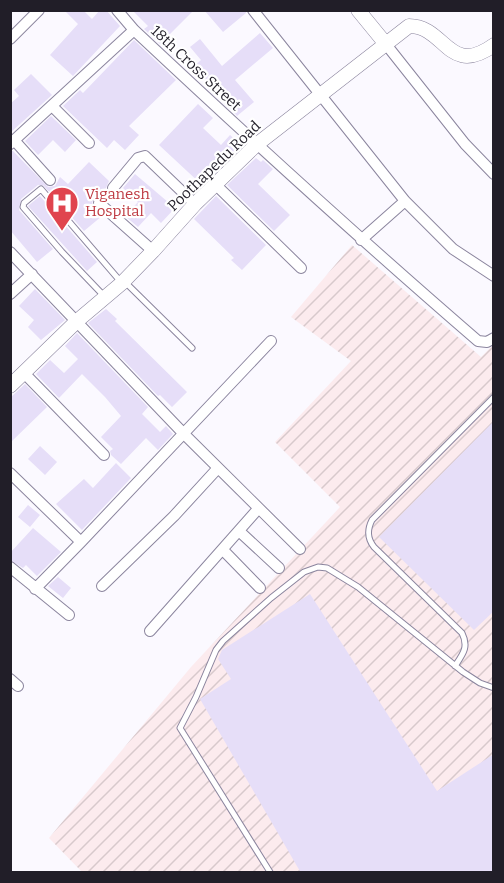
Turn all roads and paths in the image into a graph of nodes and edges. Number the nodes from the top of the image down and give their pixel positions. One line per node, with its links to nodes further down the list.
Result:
1 (39, 10): 6 (street)
2 (117, 10): 5 (street, 18th Cross Street)
3 (253, 10): 9 (street)
4 (358, 10): 7 (street)
5 (134, 30): 10 (street); 13 (street, 18th Cross Street)
6 (10, 39)
7 (385, 42): 8 (street, Poothapedu Road); 9 (street, Poothapedu Road); 14 (street)
8 (494, 45)
9 (319, 96): 13 (street, Poothapedu Road); 18 (street)
10 (52, 106): 11 (street); 12 (street)
11 (12, 142): 15 (street)
12 (89, 144)
13 (256, 145): 16 (street, Poothapedu Road); 21 (street, 18th Cross Street)
14 (494, 174)
15 (50, 180)
16 (215, 184): 20 (street, Poothapedu Road); 24 (street)
17 (114, 188): 20 (street)
18 (405, 201): 21 (street); 26 (street)
19 (99, 203): 22 (street)
20 (195, 204): 22 (street, Poothapedu Road)
21 (361, 240): 31 (street, 18th Cross Street)
22 (153, 251): 27 (street, Poothapedu Road)
23 (10, 252): 25 (street)
24 (301, 268)
25 (32, 274): 28 (street); 30 (street)
26 (494, 276)
27 (123, 281): 29 (street, Poothapedu Road); 29 (lane); 33 (lane)
28 (10, 294)
29 (106, 298): 30 (street, Poothapedu Road)
30 (77, 321): 34 (street, Poothapedu Road); 37 (street)
31 (494, 338)
32 (271, 341): 37 (street)
33 (192, 348)
34 (24, 373): 35 (street, Poothapedu Road); 38 (street)
35 (10, 386)
36 (494, 397): 53 (lane)
37 (183, 434): 39 (street); 43 (street)
38 (104, 455)
39 (218, 468): 41 (street); 48 (street)
40 (10, 473): 43 (street)
41 (258, 509): 42 (street); 44 (street)
42 (239, 531): 45 (street); 47 (street)
43 (81, 542): 50 (street)
44 (300, 549)
45 (223, 550): 49 (street); 52 (street)
46 (10, 567): 50 (street)
47 (279, 568)
48 (102, 586)
49 (260, 588)
50 (35, 589): 51 (street)
51 (69, 615)
52 (150, 631)
53 (456, 666): 54 (lane); 55 (lane)
54 (494, 688)
55 (270, 873)

